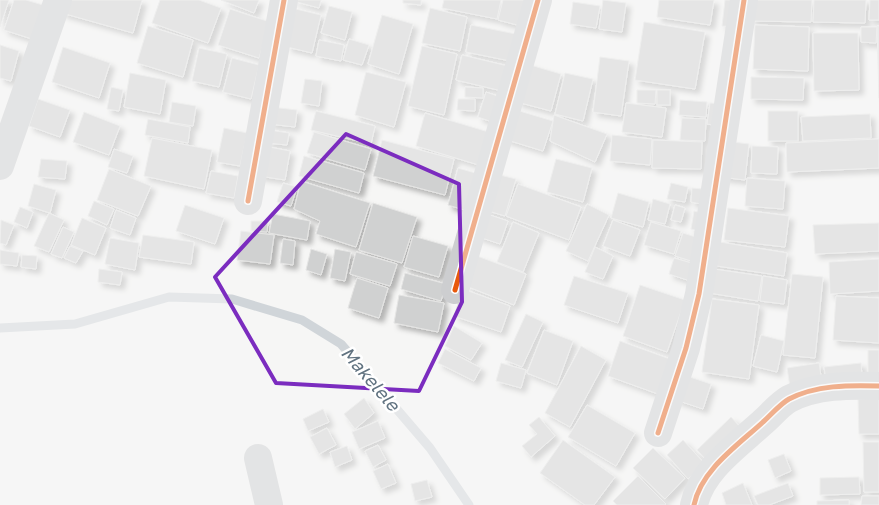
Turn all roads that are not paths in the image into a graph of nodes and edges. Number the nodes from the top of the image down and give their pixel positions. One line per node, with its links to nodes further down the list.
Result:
1 (58, 0): 5 (street)
2 (284, 0): 6 (street)
3 (538, 0): 7 (street)
4 (744, 0): 9 (street)
5 (0, 166)
6 (248, 201)
7 (456, 290)
8 (879, 386): 12 (street)
9 (658, 434)
10 (258, 458): 11 (street)
11 (269, 505)
12 (694, 505)

